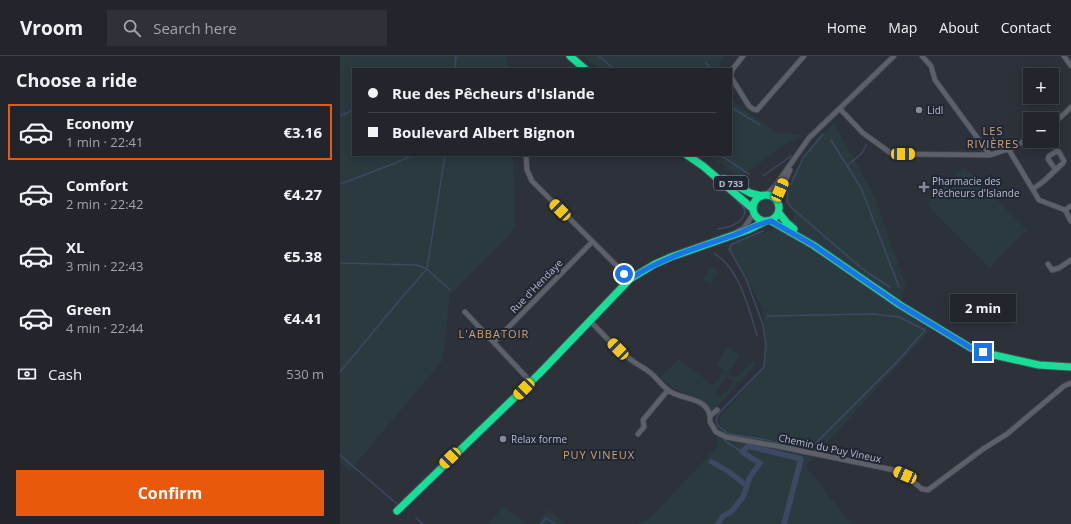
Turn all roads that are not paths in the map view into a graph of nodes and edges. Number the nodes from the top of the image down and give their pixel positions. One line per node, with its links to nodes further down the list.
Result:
1 (570, 56): 8 (main road)
2 (743, 56): 9 (street)
3 (804, 56): 10 (street)
4 (894, 56): 12 (street)
5 (922, 56): 16 (street)
6 (1064, 56): 7 (street)
7 (1071, 66)
8 (584, 68)
9 (732, 70)
10 (732, 78)
11 (1071, 108): 13 (street)
12 (840, 109): 16 (street); 19 (street)
13 (1059, 118)
14 (1023, 141): 15 (street)
15 (1009, 150): 16 (street); 22 (street)
16 (990, 155)
17 (526, 156): 32 (street)
18 (688, 156): 20 (main road, D 733)
19 (797, 156): 23 (street); 24 (street)
20 (702, 166): 23 (main road, D 733); 27 (main road, D 733)
21 (1055, 169): 22 (street)
22 (1032, 189): 26 (street)
23 (764, 196): 24 (main road); 27 (main road)
24 (777, 201): 28 (main road)
25 (1071, 206): 26 (street)
26 (1065, 210): 30 (street)
27 (754, 211): 29 (main road); 31 (street)
28 (779, 213): 29 (main road); 33 (main road)
29 (769, 221): 31 (main road); 33 (main road)
30 (1071, 221)
31 (730, 237): 36 (main road)
32 (592, 242): 36 (street); 39 (street, Rue d'Hendaye)
33 (813, 245): 40 (main road)
34 (1071, 260): 35 (street)
35 (1048, 264)
36 (630, 279): 38 (main road)
37 (465, 312): 39 (street)
38 (590, 321): 41 (main road); 43 (street)
39 (494, 342): 41 (street)
40 (1071, 366)
41 (531, 382): 47 (main road)
42 (1071, 383): 45 (street, Chemin du Puy Vineux)
43 (668, 390): 45 (street, Chemin du Puy Vineux); 46 (street)
44 (716, 410): 45 (street)
45 (710, 416)
46 (638, 434)
47 (397, 511)

